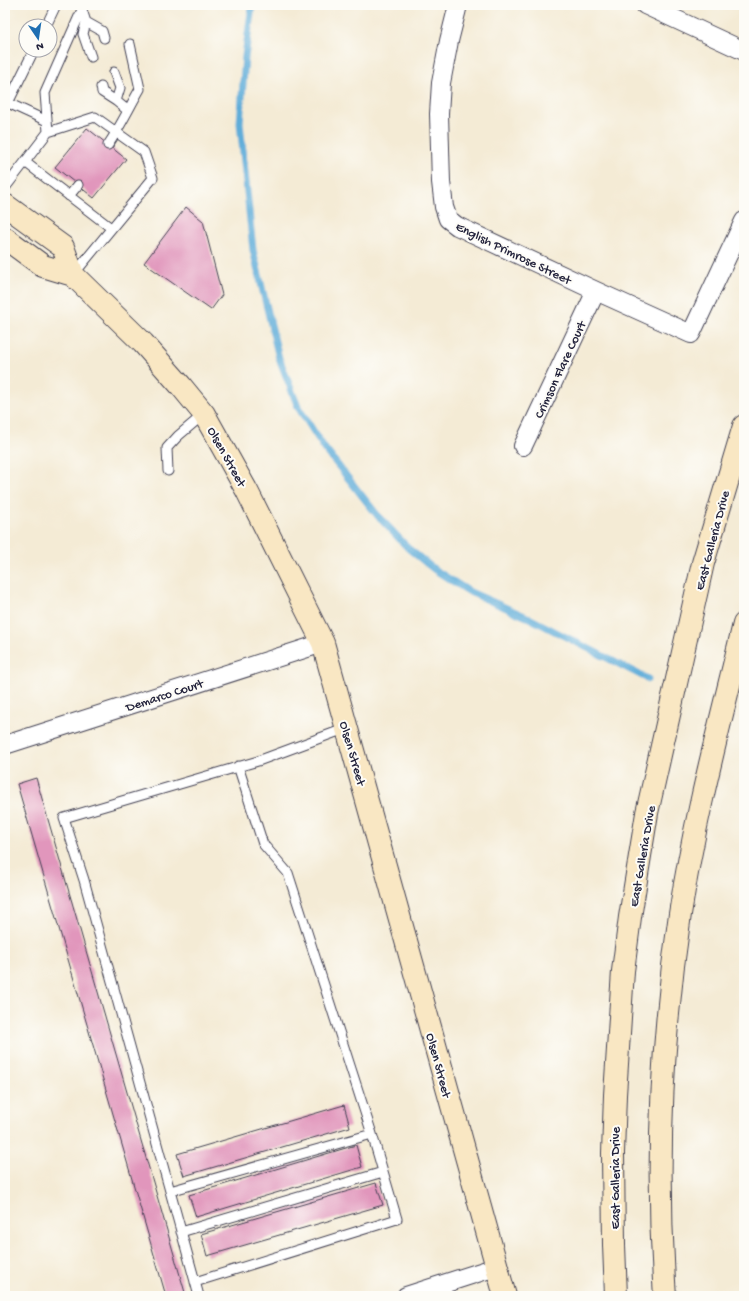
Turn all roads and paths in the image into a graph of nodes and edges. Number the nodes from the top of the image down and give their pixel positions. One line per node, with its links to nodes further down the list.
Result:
1 (56, 5): 5 (lane)
2 (458, 5): 29 (street, English Primrose Street)
3 (645, 5): 9 (street)
4 (83, 8): 6 (lane); 16 (lane)
5 (50, 18)
6 (86, 22): 7 (lane); 10 (lane)
7 (104, 38)
8 (130, 44): 15 (lane)
9 (744, 51)
10 (91, 57)
11 (30, 58): 16 (lane)
12 (114, 72): 14 (lane)
13 (101, 87): 14 (lane)
14 (116, 101): 15 (lane)
15 (127, 110): 18 (lane)
16 (47, 121): 17 (lane)
17 (48, 132): 18 (lane); 20 (lane)
18 (117, 132): 19 (lane); 26 (lane)
19 (108, 145)
20 (25, 162): 22 (lane); 23 (lane)
21 (78, 185): 23 (lane)
22 (5, 188)
23 (69, 196): 26 (lane)
24 (5, 205): 28 (main road, Olsen Street)
25 (744, 222): 29 (street, English Primrose Street)
26 (111, 228): 28 (lane)
27 (5, 238): 28 (main road, Olsen Street)
28 (73, 275): 30 (main road, Olsen Street)
29 (596, 291): 32 (street, Crimson Flare Court)
30 (204, 414): 33 (lane); 35 (main road, Olsen Street)
31 (744, 426): 48 (main road, East Galleria Drive)
32 (523, 446)
33 (168, 471)
34 (744, 624): 49 (main road)
35 (323, 643): 36 (main road, Olsen Street); 37 (street, Demarco Court)
36 (347, 728): 38 (lane); 43 (main road, Olsen Street)
37 (5, 744)
38 (238, 766): 39 (lane); 41 (lane)
39 (372, 1134): 40 (lane); 41 (lane)
40 (383, 1172): 42 (lane); 44 (lane)
41 (170, 1191): 42 (lane)
42 (181, 1232): 44 (lane)
43 (496, 1267): 46 (street); 47 (main road, Olsen Street)
44 (195, 1282): 45 (lane)
45 (199, 1296)
46 (406, 1296)
47 (505, 1296)
48 (616, 1296)
49 (665, 1296)

